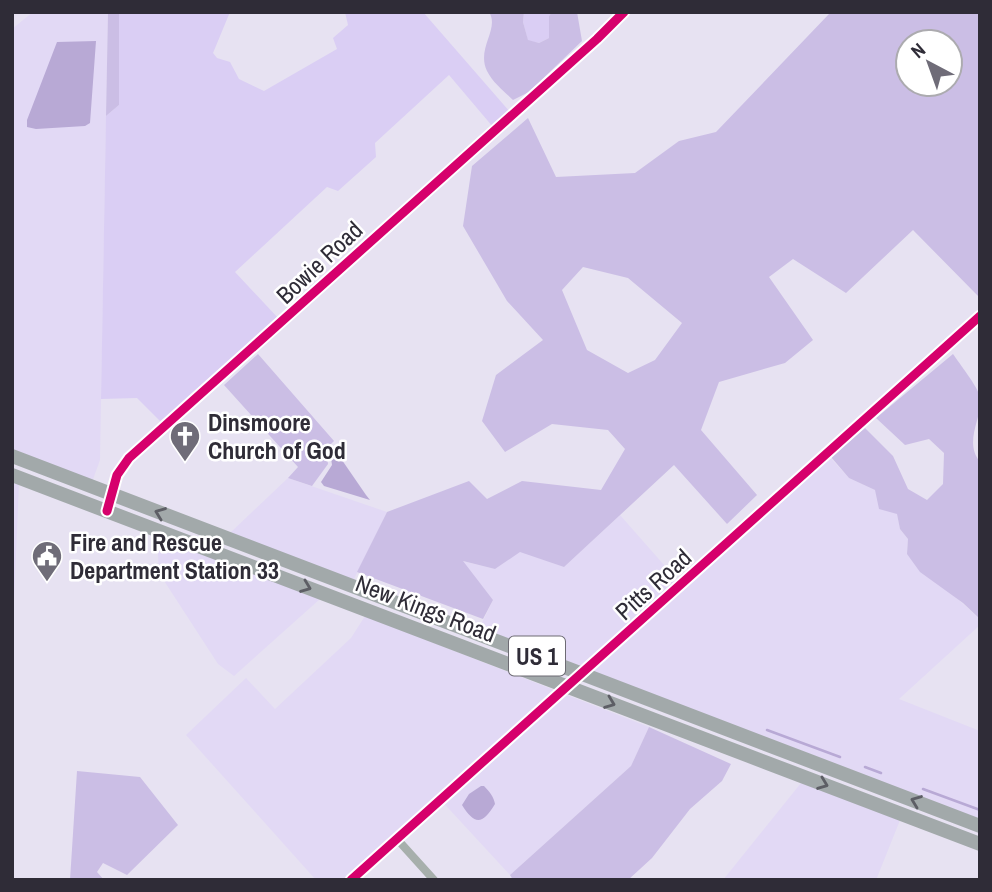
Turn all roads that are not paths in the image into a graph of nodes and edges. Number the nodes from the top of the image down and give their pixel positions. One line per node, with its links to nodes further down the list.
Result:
1 (624, 12): 7 (street, Bowie Road)
2 (980, 316): 11 (street, Pitts Road)
3 (12, 456): 4 (highway, New Kings Road / US 1)
4 (49, 470): 6 (street); 7 (highway, New Kings Road / US 1)
5 (12, 475): 6 (highway, New Kings Road / US 1)
6 (46, 487): 8 (highway, New Kings Road / US 1)
7 (111, 494): 8 (street, Bowie Road); 9 (highway, New Kings Road / US 1, one-way to 7)
8 (107, 511): 10 (highway, New Kings Road / US 1, one-way to 10)
9 (341, 582): 10 (street); 11 (highway, New Kings Road / US 1)
10 (335, 598): 12 (highway, New Kings Road / US 1)
11 (582, 674): 12 (street, Pitts Road); 13 (highway, New Kings Road / US 1)
12 (567, 687): 14 (highway, New Kings Road / US 1, one-way to 14); 16 (street, Pitts Road)
13 (853, 778): 14 (street); 15 (highway, New Kings Road / US 1, one-way to 13)
14 (848, 794): 17 (highway, New Kings Road / US 1)
15 (980, 826)
16 (397, 839): 18 (street, Pitts Road); 19 (street)
17 (980, 844)
18 (351, 880)
19 (434, 880)

